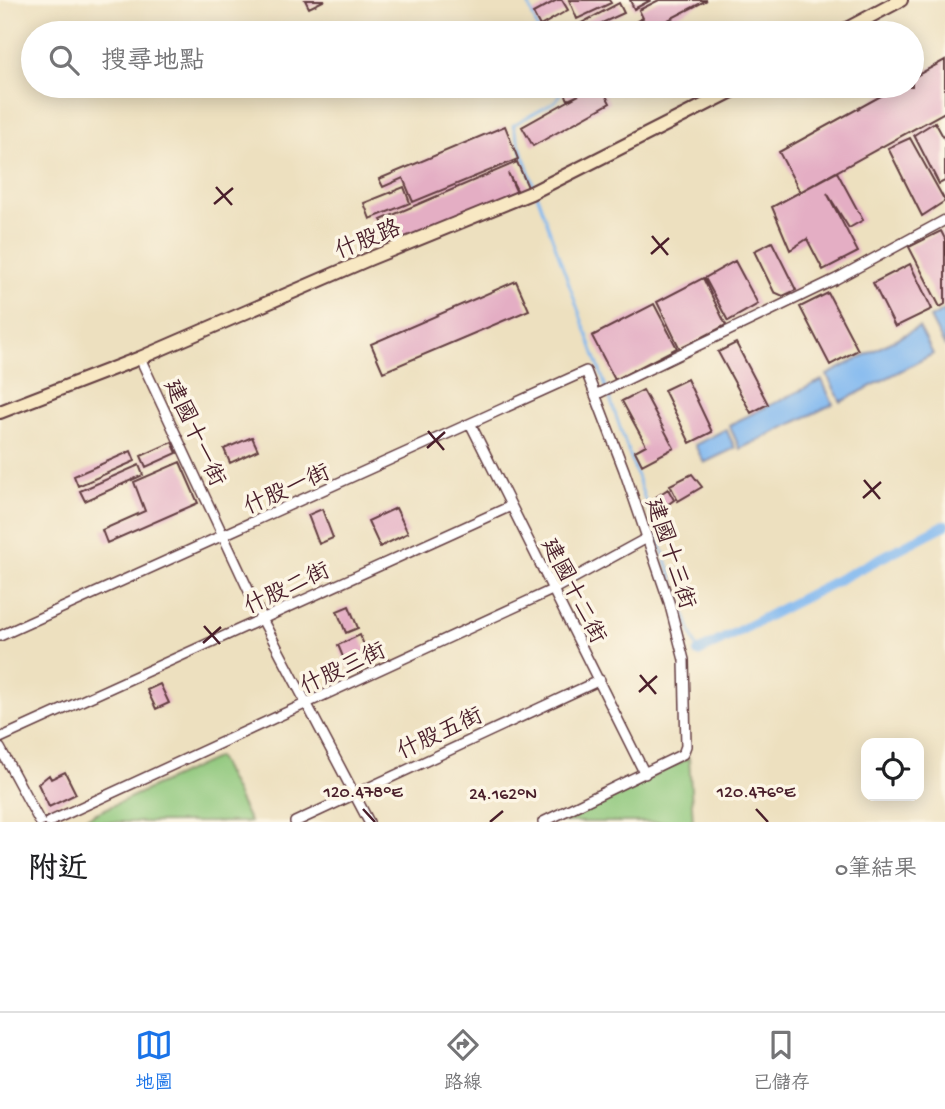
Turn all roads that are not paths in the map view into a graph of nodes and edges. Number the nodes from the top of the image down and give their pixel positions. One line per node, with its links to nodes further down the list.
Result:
1 (901, 0): 2 (street)
2 (862, 21)
3 (719, 98): 5 (street, 什股路)
4 (945, 220): 7 (street)
5 (141, 358): 8 (street, 什股路); 11 (street, 建國十一街)
6 (586, 371): 7 (street, 建國十三街); 9 (street, 什股一街)
7 (595, 395): 12 (street, 建國十三街)
8 (0, 412)
9 (471, 425): 10 (street, 建國十二街); 11 (street, 什股一街)
10 (511, 506): 13 (street, 建國十二街); 14 (street, 什股二街)
11 (224, 537): 14 (street, 建國十一街); 15 (street, 什股一街)
12 (647, 538): 13 (street, 什股三街); 20 (street, 建國十三街)
13 (552, 590): 16 (street, 建國十二街); 17 (street, 什股三街)
14 (262, 619): 17 (street, 建國十一街); 18 (street, 什股二街)
15 (0, 636)
16 (600, 680): 20 (street, 建國十二街); 21 (street, 什股五街)
17 (305, 705): 21 (street, 建國十一街); 23 (street, 什股三街)
18 (0, 738)
19 (0, 748): 22 (street)
20 (645, 774): 26 (street)
21 (355, 794): 24 (street, 什股五街); 25 (street, 建國十一街)
22 (40, 822)
23 (49, 822)
24 (295, 822)
25 (369, 822)
26 (543, 822)

